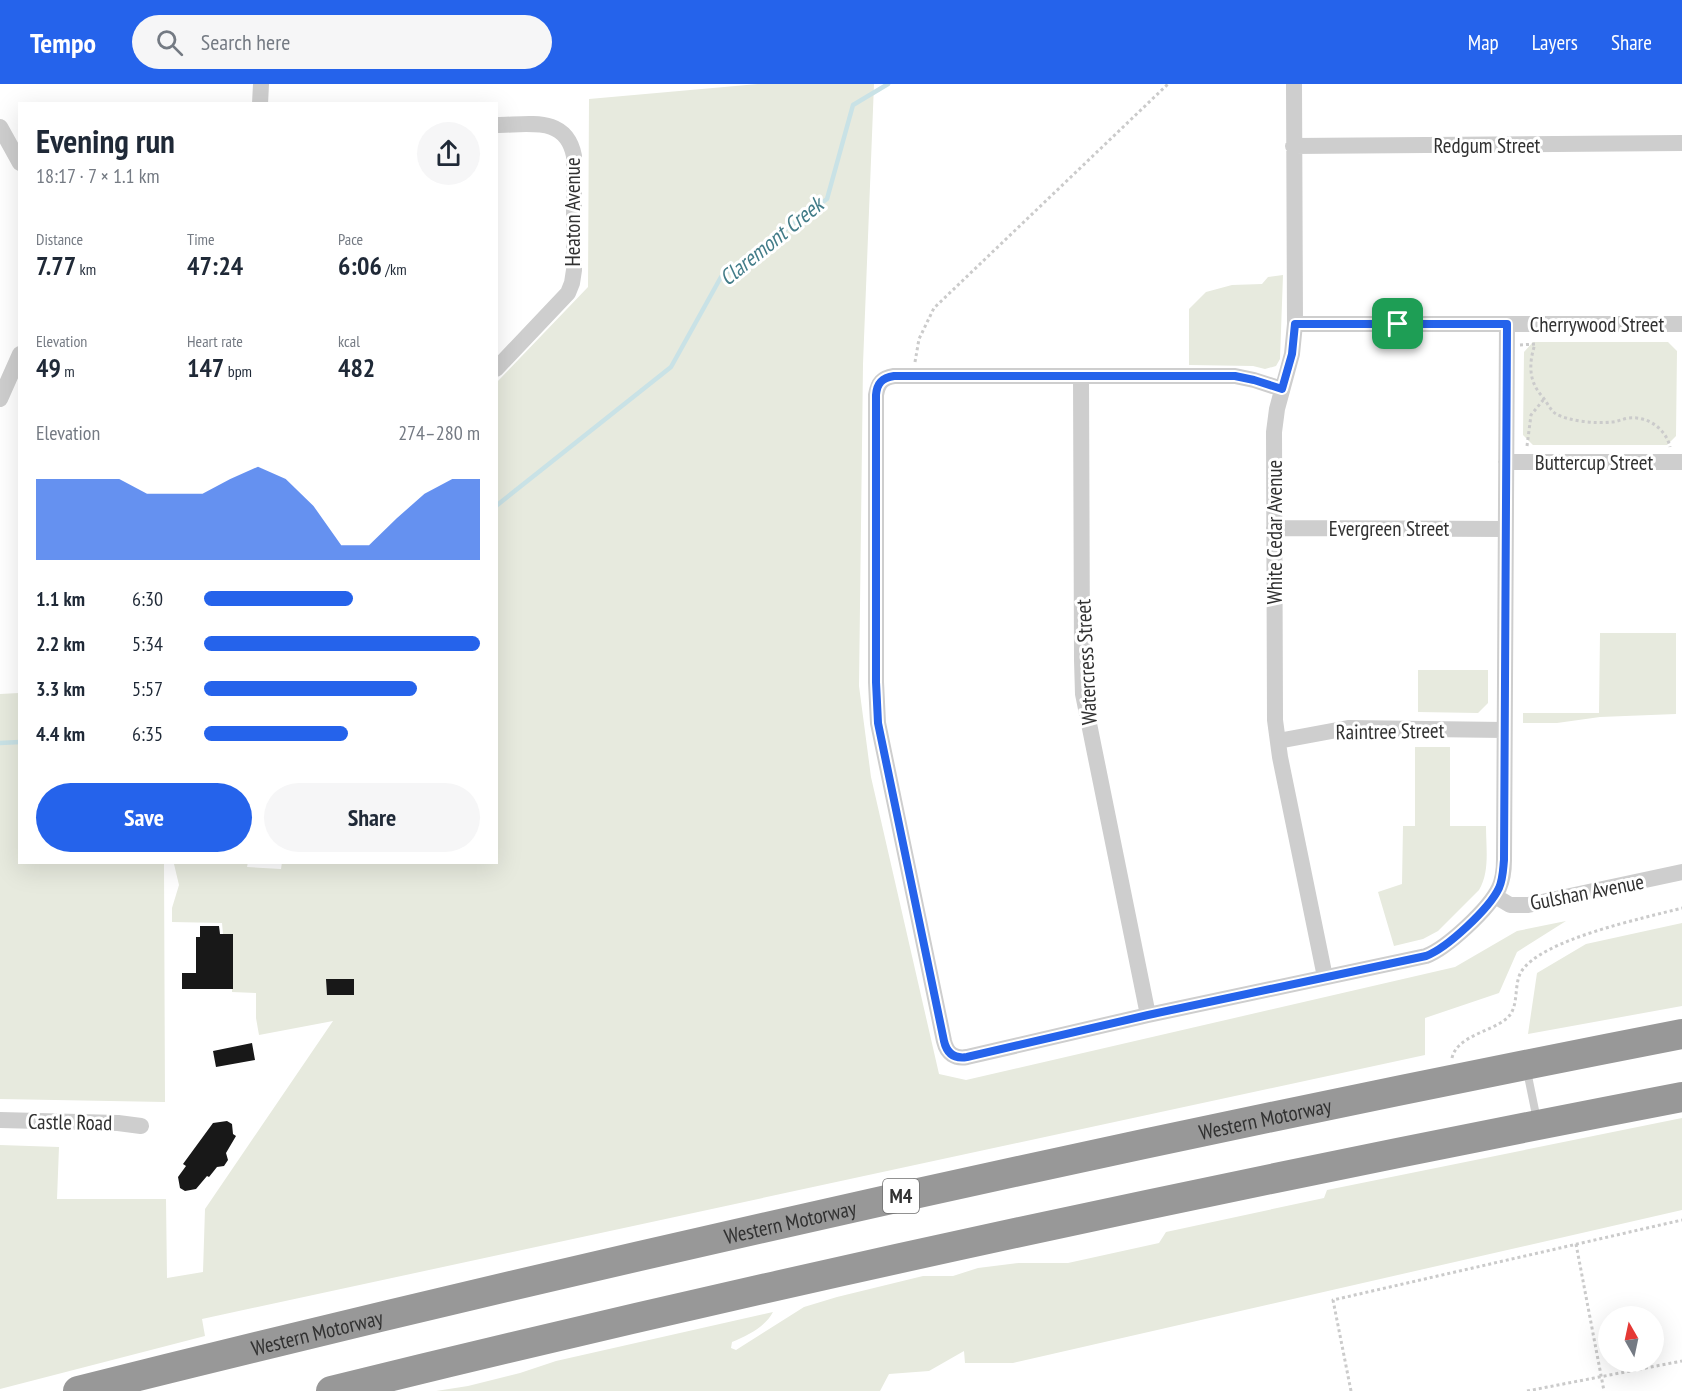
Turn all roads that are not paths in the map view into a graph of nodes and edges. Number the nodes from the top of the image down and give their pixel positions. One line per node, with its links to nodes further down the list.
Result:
1 (261, 84): 3 (street)
2 (1294, 84): 7 (street, White Cedar Avenue)
3 (261, 102)
4 (498, 125): 13 (street, Heaton Avenue)
5 (0, 127): 8 (street)
6 (1682, 143): 7 (street, Redgum Street)
7 (1293, 146): 9 (street, White Cedar Avenue)
8 (18, 159)
9 (1295, 324): 10 (street, Cherrywood Street); 15 (street, White Cedar Avenue)
10 (1507, 324): 11 (street, Cherrywood Street); 18 (street)
11 (1682, 324)
12 (18, 358): 16 (street)
13 (498, 367)
14 (1081, 376): 15 (street); 26 (street, Watercress Street); 26 (street)
15 (1282, 389): 19 (street, White Cedar Avenue)
16 (0, 399)
17 (1676, 457): 18 (street, Buttercup Street)
18 (1506, 462): 20 (street)
19 (1274, 528): 20 (street, Evergreen Street); 22 (street, White Cedar Avenue)
20 (1504, 529): 21 (street)
21 (1504, 730): 22 (street, Raintree Street); 24 (street)
22 (1278, 741): 25 (street, White Cedar Avenue)
23 (1682, 872): 24 (street, Gulshan Avenue)
24 (1495, 896): 25 (street)
25 (1326, 977): 26 (street)
26 (1148, 1015)
27 (1682, 1034): 28 (highway, Western Motorway / M4)
28 (1525, 1065): 31 (lane); 33 (highway, Western Motorway / M4)
29 (1682, 1097): 31 (highway)
30 (0, 1120): 32 (street, Castle Road)
31 (1538, 1125): 34 (highway)
32 (141, 1126)
33 (78, 1391)
34 (331, 1391)

